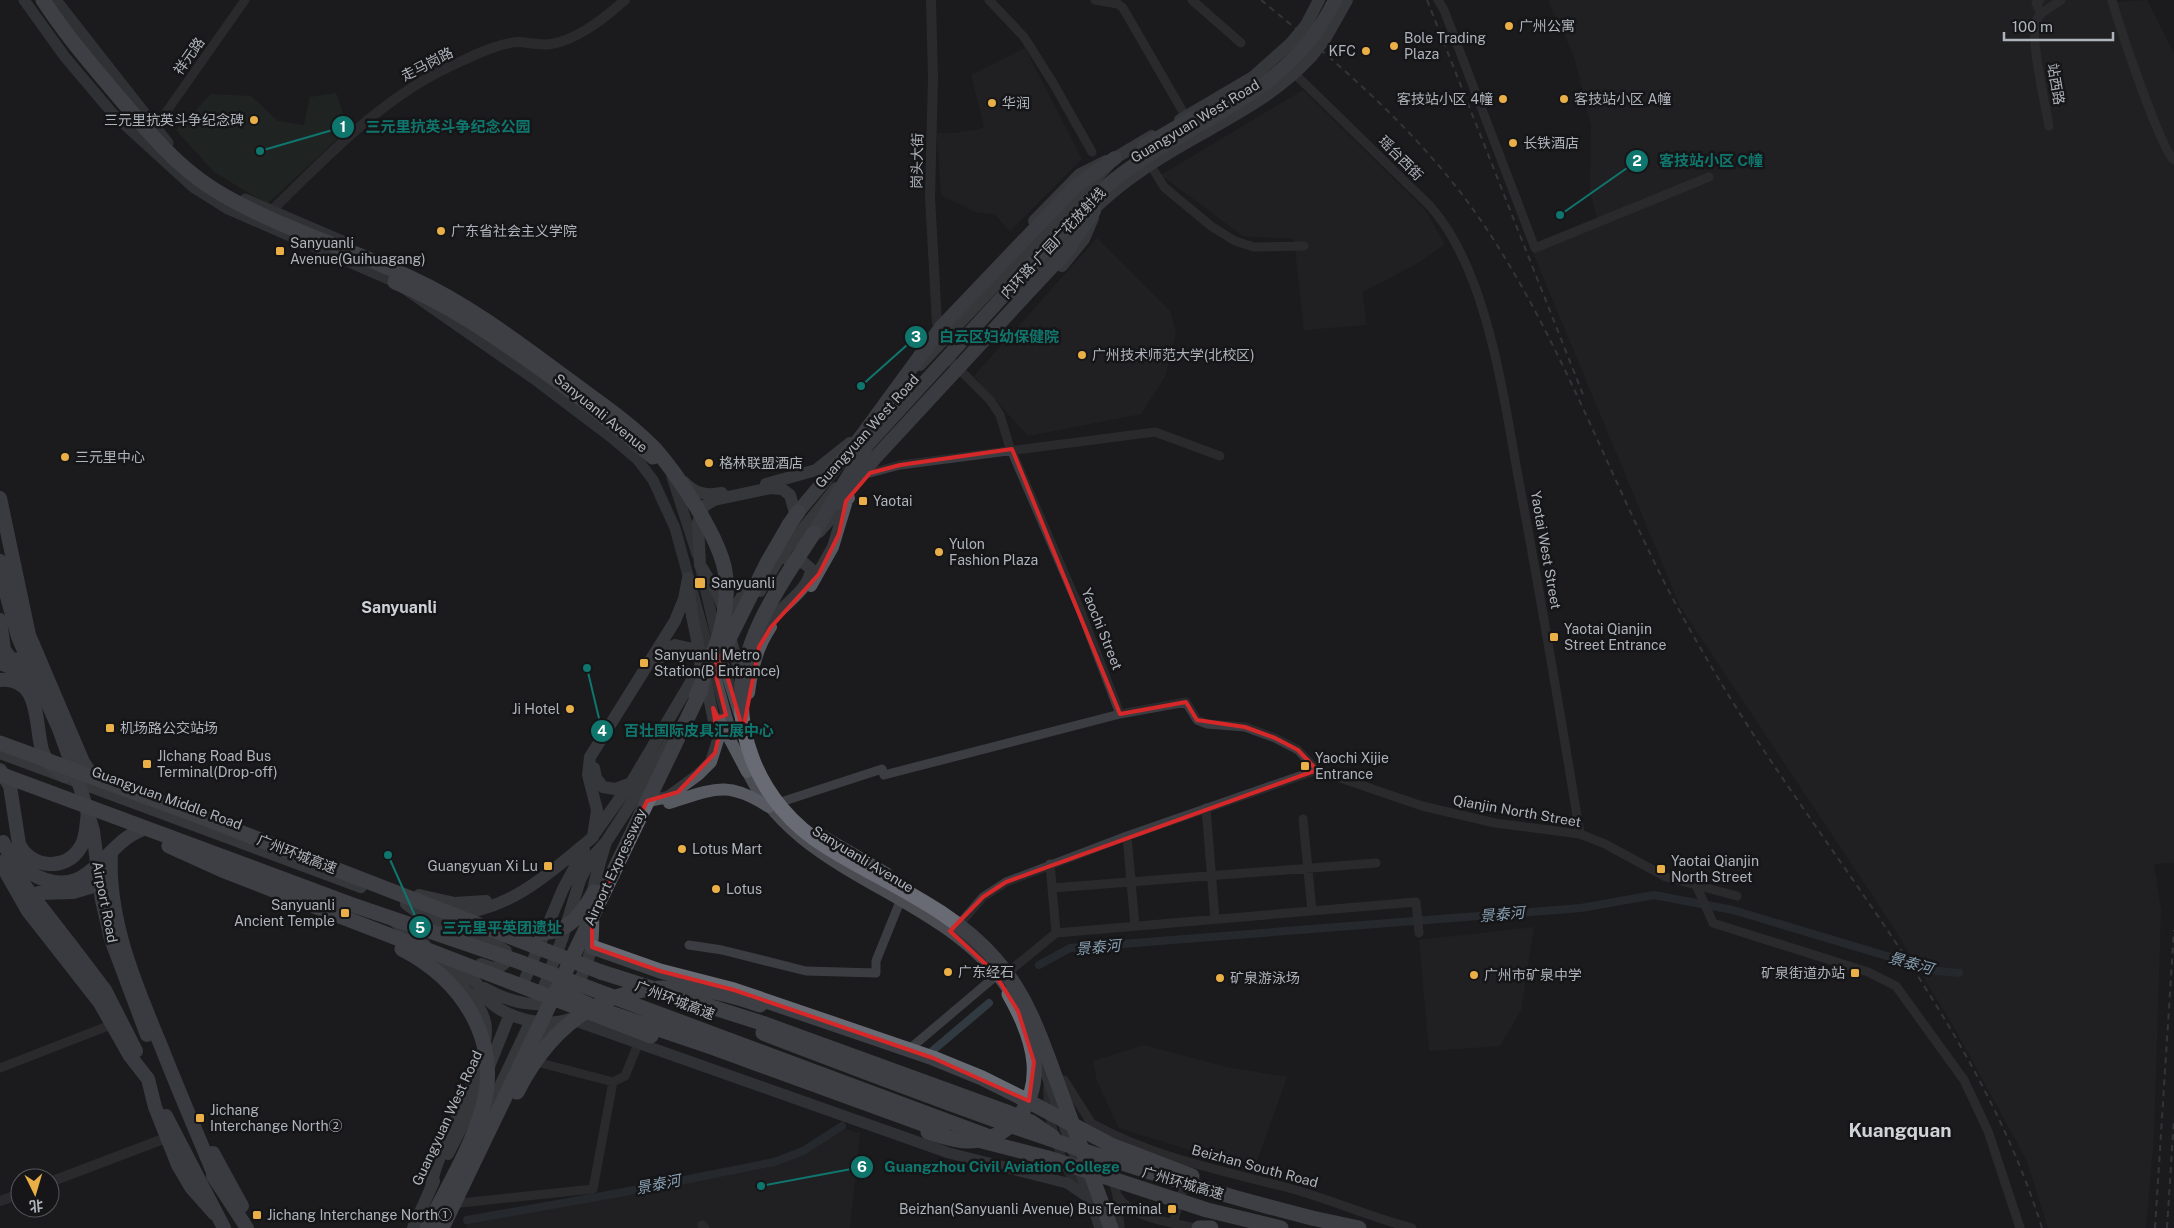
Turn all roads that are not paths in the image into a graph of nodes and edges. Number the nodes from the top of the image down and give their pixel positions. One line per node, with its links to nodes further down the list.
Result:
1 (43, 0): 53 (highway, bridge)
2 (56, 0): 25 (main road, Sanyuanli Avenue)
3 (246, 0): 25 (street, 祥元路)
4 (625, 0): 32 (street, 走马岗路)
5 (931, 0): 38 (street, 岗头大街)
6 (989, 0): 27 (street)
7 (1095, 0): 23 (street)
8 (1192, 0): 19 (street)
9 (1319, 0): 21 (main road, Guangyuan West Road, bridge)
10 (1325, 0): 46 (highway, 内环路-广园广花放射线, bridge)
11 (1335, 0): 55 (highway, 内环路-广园广花放射线, bridge)
12 (1347, 0): 20 (main road, Guangyuan West Road, bridge)
13 (1438, 0): 31 (street)
14 (2040, 0): 18 (street)
15 (2061, 0): 18 (street)
16 (29, 1): 26 (main road); 26 (main road, Sanyuanli Avenue)
17 (2114, 1): 29 (street)
18 (2042, 14): 24 (street, 站西路)
19 (1241, 44)
20 (1295, 74): 22 (main road, Guangyuan West Road); 92 (street, 瑶台西街)
21 (1243, 83): 22 (main road); 23 (main road, Guangyuan West Road)
22 (1256, 104): 30 (main road, Guangyuan West Road)
23 (1186, 117): 28 (main road, Guangyuan West Road)
24 (2049, 126)
25 (155, 128): 32 (main road, Sanyuanli Avenue)
26 (148, 145): 35 (main road, Sanyuanli Avenue)
27 (1092, 152)
28 (1115, 158): 36 (main road, Guangyuan West Road); 37 (main road); 46 (highway, bridge)
29 (2174, 160)
30 (1150, 164): 33 (main road, Guangyuan West Road); 34 (street)
31 (1709, 177)
32 (271, 211): 48 (main road, Sanyuanli Avenue)
33 (1094, 211): 39 (main road, Guangyuan West Road); 40 (main road); 55 (highway, bridge)
34 (1304, 246)
35 (395, 282): 53 (highway, bridge); 59 (main road, Sanyuanli Avenue)
36 (982, 298): 37 (main road); 42 (main road, Guangyuan West Road)
37 (948, 312): 38 (main road)
38 (937, 323): 42 (main road)
39 (951, 361): 40 (street, Yaochi Street); 41 (main road, Guangyuan West Road)
40 (963, 372): 44 (main road); 47 (street, Yaochi Street)
41 (937, 376): 44 (main road); 45 (main road, Guangyuan West Road)
42 (891, 396): 43 (main road, Guangyuan West Road)
43 (874, 415): 45 (street); 46 (main road, Guangyuan West Road)
44 (921, 418): 50 (main road)
45 (888, 430): 56 (main road, Guangyuan West Road)
46 (855, 441): 48 (main road, Guangyuan West Road); 54 (highway)
47 (1012, 449): 49 (street); 50 (street); 68 (street, Yaochi Street)
48 (663, 454): 58 (main road, Sanyuanli Avenue)
49 (1220, 456)
50 (870, 474): 52 (main road)
51 (0, 498): 61 (highway)
52 (846, 502): 56 (main road); 70 (main road)
53 (696, 508): 66 (highway, bridge)
54 (797, 512): 56 (main road, Guangyuan West Road); 58 (main road); 66 (highway, Airport Expressway, bridge)
55 (814, 533): 108 (highway, bridge)
56 (773, 557): 62 (main road); 80 (main road, Guangyuan West Road, bridge); 80 (main road, Guangyuan West Road, bridge)
57 (0, 561): 69 (highway, Airport Road, bridge)
58 (700, 565): 62 (main road); 70 (main road, Sanyuanli Avenue)
59 (688, 578): 64 (main road); 77 (main road, Sanyuanli Avenue); 95 (main road)
60 (0, 620): 61 (highway)
61 (35, 650): 76 (highway)
62 (736, 660): 70 (street)
63 (0, 663): 69 (highway, bridge)
64 (703, 665): 67 (main road); 80 (main road)
65 (0, 680): 79 (highway)
66 (696, 697): 72 (highway, Airport Expressway, bridge)
67 (713, 708): 77 (main road); 80 (main road)
68 (1120, 714): 75 (street); 83 (street)
69 (53, 715): 86 (highway, Airport Road, bridge)
70 (749, 737): 83 (main road, Sanyuanli Avenue)
71 (0, 743): 115 (highway, 广州环城高速, bridge)
72 (673, 746): 115 (highway, bridge); 165 (highway, Airport Expressway, bridge)
73 (0, 753): 79 (main road, Guangyuan Middle Road)
74 (0, 768): 86 (highway); 90 (main road, Guangyuan Middle Road)
75 (1317, 770): 85 (street); 92 (street, Qianjin North Street)
76 (89, 771): 81 (main road); 82 (main road)
77 (747, 772): 84 (main road, Sanyuanli Avenue)
78 (0, 774): 86 (highway, 广州环城高速, bridge)
79 (65, 776): 82 (main road, Guangyuan Middle Road)
80 (635, 786): 95 (main road, Guangyuan West Road); 97 (main road, Guangyuan West Road)
81 (147, 793): 82 (main road); 87 (main road); 91 (main road)
82 (122, 797): 87 (main road, Guangyuan Middle Road)
83 (784, 801): 125 (main road, Sanyuanli Avenue)
84 (769, 807): 117 (main road); 119 (main road, Sanyuanli Avenue)
85 (1206, 808): 93 (street); 107 (street)
86 (93, 811): 121 (highway, bridge); 158 (highway, 广州环城高速, bridge); 161 (highway, Airport Road, bridge)
87 (174, 816): 94 (main road, Guangyuan Middle Road)
88 (1303, 819): 104 (street)
89 (141, 830): 90 (main road); 99 (highway); 105 (main road)
90 (172, 831): 98 (main road, Guangyuan Middle Road)
91 (252, 834): 94 (main road); 100 (main road)
92 (1580, 834): 113 (street, Qianjin North Street)
93 (1127, 836): 103 (street); 110 (street)
94 (231, 837): 106 (main road, Guangyuan Middle Road)
95 (593, 837): 116 (main road, Guangyuan Middle Road); 138 (main road, Guangyuan West Road)
96 (1, 839): 99 (highway, bridge); 151 (highway, bridge)
97 (606, 842): 117 (main road); 140 (main road, Guangyuan West Road)
98 (226, 851): 105 (main road); 111 (main road, Guangyuan Middle Road)
99 (111, 852): 109 (highway)
100 (314, 857): 106 (main road); 116 (main road)
101 (0, 862): 120 (highway)
102 (1376, 863): 104 (street)
103 (1050, 864): 114 (street); 125 (street)
104 (1307, 868): 107 (street); 123 (street)
105 (242, 870): 112 (main road)
106 (324, 873): 122 (main road, Guangyuan Middle Road)
107 (1212, 874): 110 (street); 124 (street)
108 (881, 878): 121 (highway, bridge); 179 (highway, bridge)
109 (111, 880): 120 (highway); 155 (highway)
110 (1131, 881): 114 (street); 126 (street)
111 (306, 882): 112 (main road); 121 (main road, Guangyuan Middle Road)
112 (283, 885): 121 (main road)
113 (1698, 887): 118 (street, Qianjin North Street); 188 (street)
114 (1052, 888): 129 (street)
115 (388, 889): 136 (highway, 广州环城高速, bridge)
116 (518, 894): 122 (main road, Guangyuan Middle Road)
117 (593, 896): 133 (main road)
118 (1737, 896)
119 (901, 899): 128 (main road, Sanyuanli Avenue); 132 (street)
120 (22, 900): 145 (highway)
121 (336, 904): 127 (main road); 131 (main road, Guangyuan Middle Road); 175 (highway, bridge)
122 (406, 904): 131 (main road)
123 (1312, 911): 124 (street); 130 (street)
124 (1215, 919): 126 (street)
125 (963, 922): 128 (street); 135 (main road, Sanyuanli Avenue)
126 (1135, 926): 129 (street)
127 (390, 927): 134 (main road); 162 (main road)
128 (949, 932): 137 (main road, Sanyuanli Avenue)
129 (1056, 933): 135 (street)
130 (1419, 933)
131 (418, 940): 134 (main road); 139 (main road)
132 (689, 945)
133 (592, 947): 141 (main road); 154 (highway)
134 (434, 956): 139 (main road)
135 (1012, 969): 152 (main road, Sanyuanli Avenue)
136 (601, 972): 168 (highway, 广州环城高速, bridge); 178 (highway, bridge)
137 (997, 975): 148 (street); 164 (main road, Sanyuanli Avenue)
138 (523, 984)
139 (478, 985): 141 (main road); 144 (main road)
140 (542, 992)
141 (568, 995): 142 (highway)
142 (596, 1008): 144 (main road); 158 (highway, bridge)
143 (508, 1019): 162 (main road, Guangyuan West Road)
144 (570, 1019): 147 (main road); 149 (main road)
145 (113, 1024): 150 (street); 151 (highway)
146 (528, 1027): 165 (main road)
147 (638, 1044): 153 (street); 164 (main road)
148 (913, 1046)
149 (530, 1061): 153 (street); 165 (main road)
150 (0, 1068)
151 (148, 1079): 157 (highway); 167 (highway)
152 (1064, 1080): 156 (street); 180 (main road, Sanyuanli Avenue)
153 (613, 1082): 165 (street)
154 (1020, 1097): 165 (highway, bridge); 168 (highway, bridge)
155 (192, 1121): 161 (highway); 172 (highway)
156 (1093, 1124): 159 (street, Beizhan South Road); 163 (street)
157 (166, 1138): 160 (street); 167 (highway)
158 (1048, 1158): 185 (highway, 广州环城高速, bridge)
159 (1192, 1163): 169 (street); 187 (street, Beizhan South Road)
160 (60, 1178)
161 (218, 1184): 171 (highway, Airport Road)
162 (431, 1187): 166 (main road, Guangyuan West Road)
163 (1117, 1195): 169 (street); 180 (street)
164 (1089, 1198): 178 (main road, Sanyuanli Avenue)
165 (452, 1204): 175 (main road); 176 (highway, Airport Expressway, bridge); 177 (main road)
166 (422, 1206): 173 (main road); 174 (main road, Guangyuan West Road)
167 (214, 1213): 170 (highway)
168 (1312, 1218): 186 (highway, 广州环城高速)
169 (1173, 1223): 181 (street); 182 (street)
170 (224, 1228)
171 (247, 1228)
172 (255, 1228)
173 (404, 1228)
174 (413, 1228)
175 (428, 1228)
176 (442, 1228)
177 (448, 1228)
178 (1100, 1228)
179 (1111, 1228)
180 (1119, 1228)
181 (1160, 1228)
182 (1195, 1228)
183 (1199, 1228): 184 (highway)
184 (1210, 1228)
185 (1281, 1228)
186 (1359, 1228)
187 (1412, 1228)
188 (2020, 1228)

